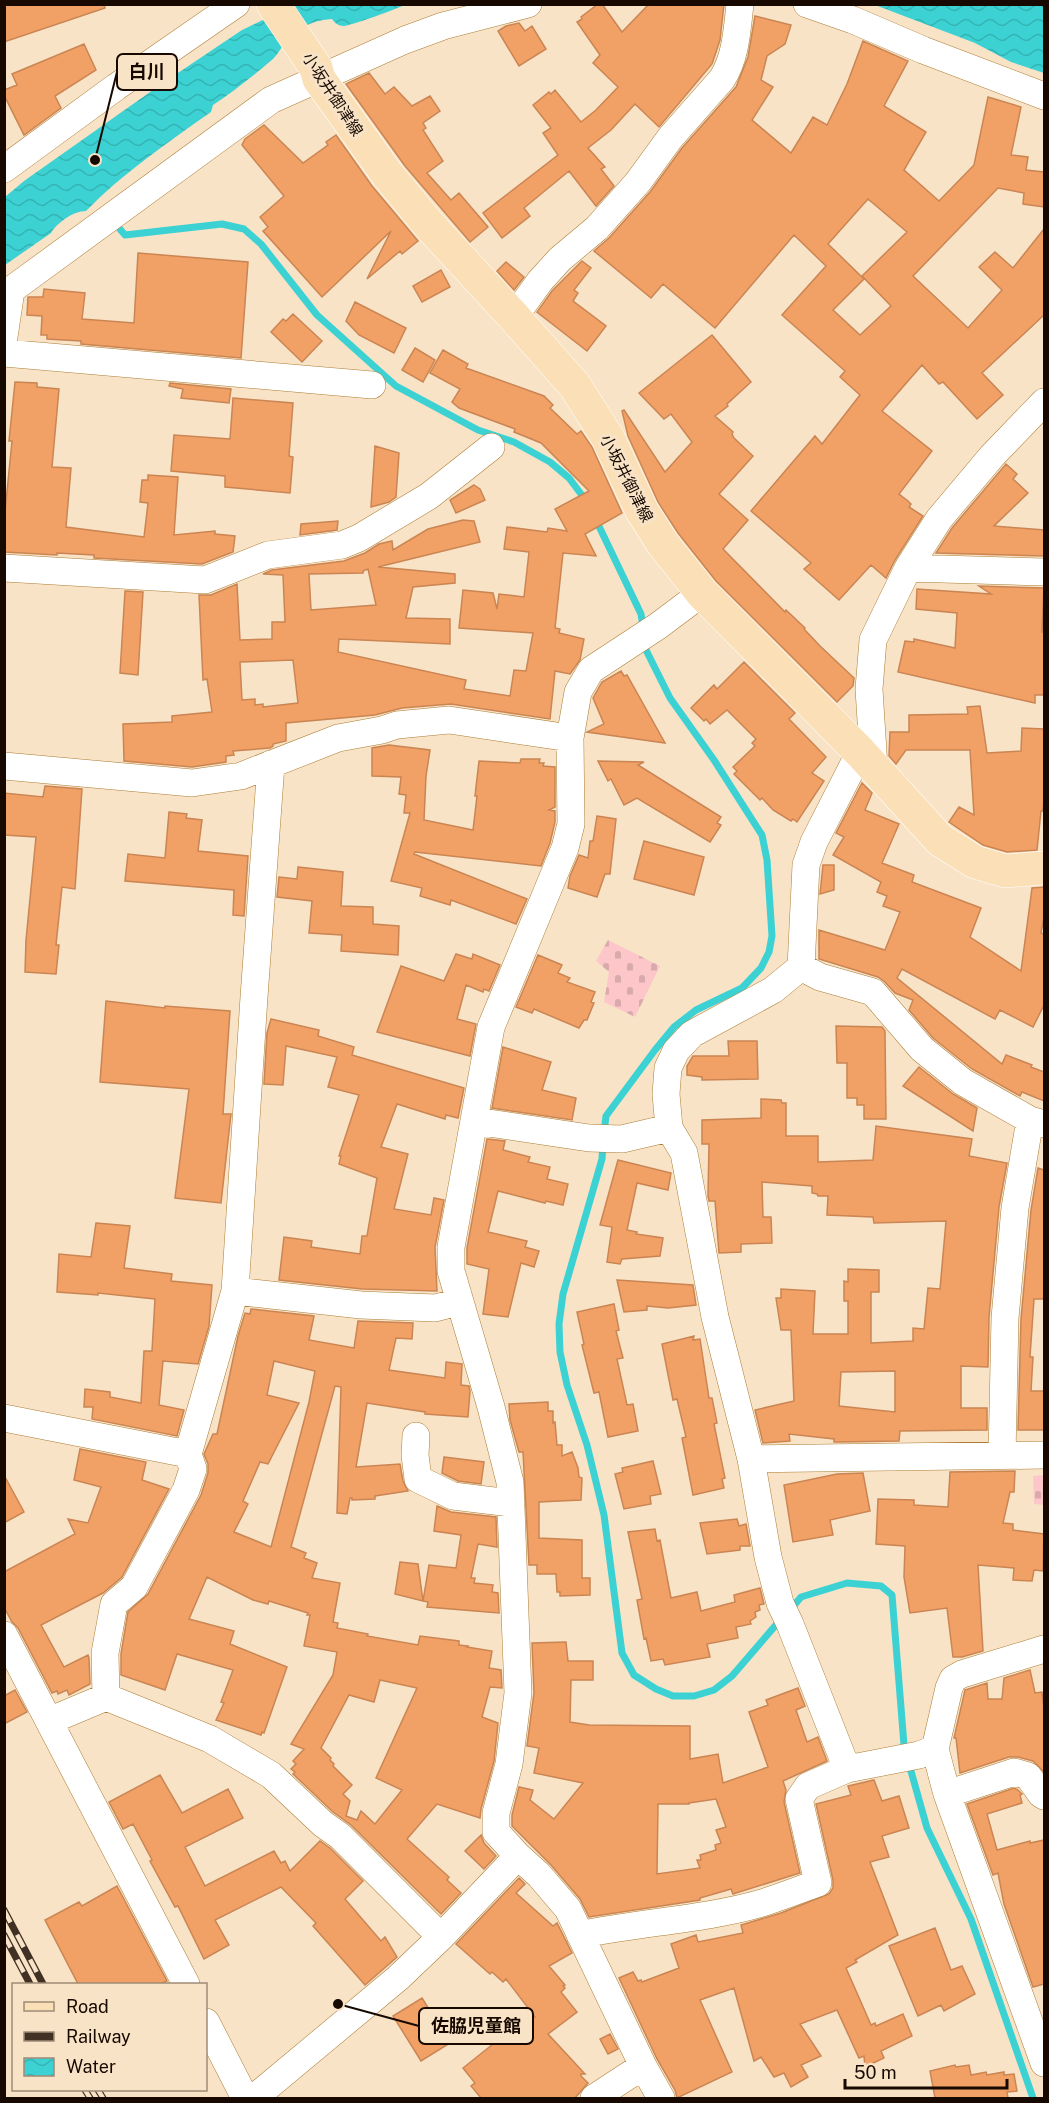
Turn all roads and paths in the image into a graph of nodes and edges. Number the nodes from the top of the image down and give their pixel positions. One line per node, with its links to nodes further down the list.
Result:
1 (236, 4): 8 (street)
2 (273, 4): 6 (main road, 小坂井御津線)
3 (528, 4): 6 (street)
4 (740, 4): 9 (street)
5 (807, 4): 7 (street)
6 (318, 74): 9 (main road, 小坂井御津線); 10 (street)
7 (1044, 96)
8 (4, 169)
9 (514, 317): 18 (main road, 小坂井御津線)
10 (4, 337)
11 (4, 353): 12 (street)
12 (372, 385)
13 (1044, 402): 16 (street)
14 (491, 447): 15 (street)
15 (4, 568)
16 (908, 568): 17 (street); 20 (street)
17 (1044, 572)
18 (702, 593): 19 (street); 20 (main road, 小坂井御津線)
19 (570, 738): 21 (street); 25 (street)
20 (867, 760): 23 (main road, 小坂井御津線); 24 (street)
21 (271, 764): 22 (street); 28 (street)
22 (4, 765)
23 (1044, 868)
24 (801, 967): 26 (street); 27 (street)
25 (475, 1121): 27 (street); 29 (street)
26 (1037, 1122): 33 (street)
27 (669, 1128): 35 (street)
28 (236, 1291): 29 (street); 32 (street)
29 (459, 1302): 36 (street)
30 (4, 1418): 32 (street)
31 (416, 1436): 36 (street)
32 (188, 1454): 39 (street)
33 (1002, 1455): 34 (street); 35 (street)
34 (1044, 1455)
35 (751, 1459): 42 (street)
36 (511, 1503): 45 (street)
37 (4, 1635): 40 (street)
38 (1044, 1649): 41 (street)
39 (106, 1697): 40 (street); 47 (street)
40 (49, 1721): 48 (street)
41 (927, 1752): 42 (street); 43 (street)
42 (847, 1769): 46 (street)
43 (947, 1794): 44 (street); 50 (street)
44 (1044, 1796)
45 (518, 1856): 46 (street); 47 (street)
46 (580, 1935): 52 (street)
47 (441, 1937): 54 (street)
48 (185, 1983)
49 (207, 2024): 53 (street)
50 (1040, 2037): 51 (street)
51 (1044, 2063)
52 (643, 2066): 55 (street); 56 (street)
53 (245, 2098)
54 (254, 2098)
55 (594, 2098)
56 (661, 2098)

